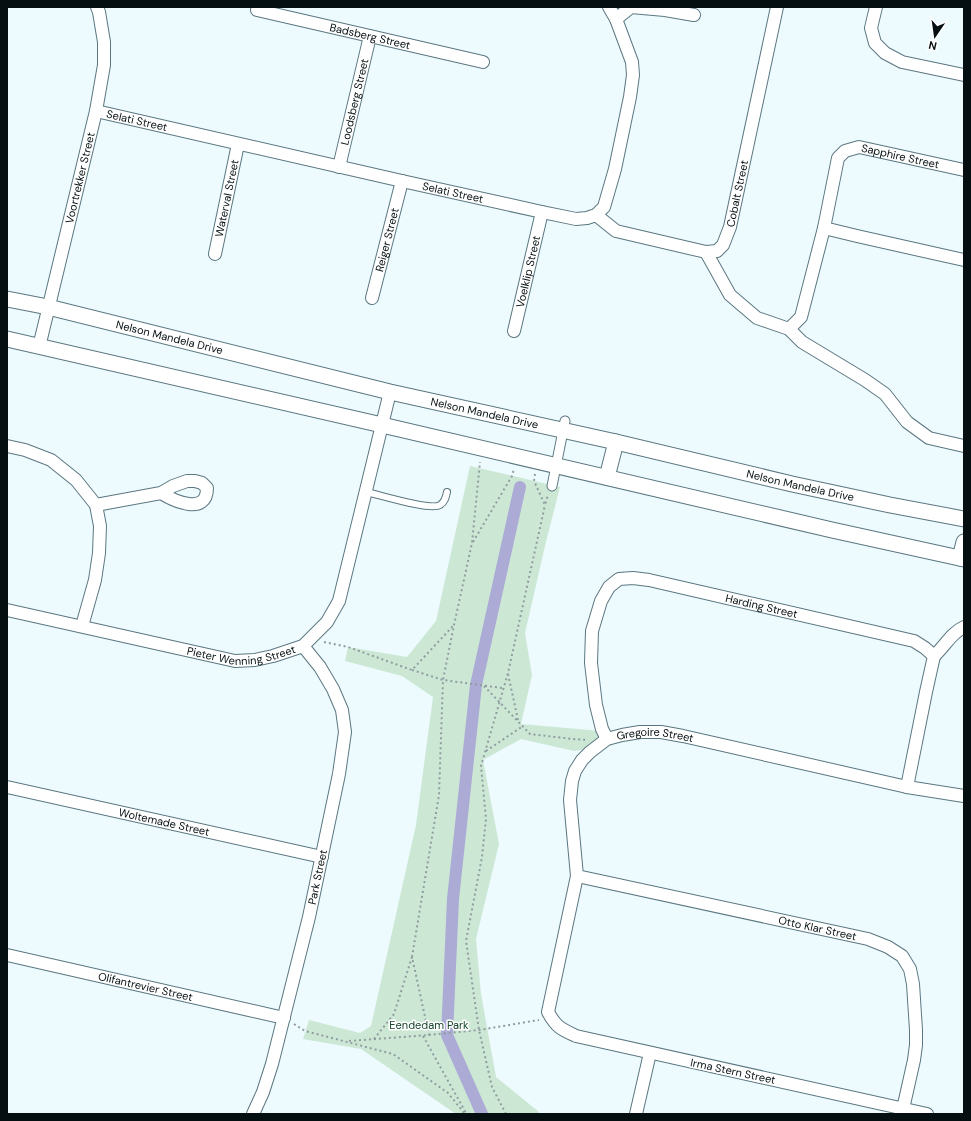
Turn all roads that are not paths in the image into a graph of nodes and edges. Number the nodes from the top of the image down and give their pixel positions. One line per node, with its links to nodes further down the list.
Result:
1 (97, 7): 11 (street, Voortrekker Street)
2 (609, 7): 7 (street)
3 (777, 7): 19 (street, Cobalt Street)
4 (876, 7): 10 (street)
5 (256, 10): 8 (street, Badsberg Street)
6 (694, 15): 7 (street)
7 (616, 19): 17 (street)
8 (370, 36): 9 (street, Badsberg Street); 13 (street, Loodsberg Street)
9 (483, 62)
10 (964, 75)
11 (96, 111): 12 (street, Selati Street); 24 (street, Voortrekker Street)
12 (238, 144): 13 (street, Selati Street); 20 (street, Waterval Street)
13 (339, 167): 15 (street, Selati Street)
14 (964, 170): 18 (street, Sapphire Street)
15 (402, 181): 16 (street, Selati Street); 22 (street, Reiger Street)
16 (542, 212): 17 (street, Selati Street); 26 (street, Voelklip Street)
17 (596, 215): 19 (street)
18 (824, 228): 21 (street); 25 (street, Sapphire Street)
19 (706, 252): 25 (street)
20 (215, 254)
21 (964, 260)
22 (372, 298)
23 (7, 299): 24 (street, Nelson Mandela Drive)
24 (48, 308): 28 (street, Voortrekker Street); 29 (street, Nelson Mandela Drive)
25 (789, 329): 34 (street)
26 (514, 331)
27 (7, 339): 28 (street)
28 (39, 347): 30 (street)
29 (390, 392): 30 (street, Pieter Wenning Street); 31 (street, Nelson Mandela Drive)
30 (382, 425): 35 (street); 38 (street, Pieter Wenning Street)
31 (564, 425): 32 (street, Nelson Mandela Drive); 35 (street)
32 (616, 442): 36 (street); 42 (street, Nelson Mandela Drive)
33 (7, 446): 41 (street)
34 (964, 446)
35 (556, 465): 36 (street); 37 (street)
36 (607, 477): 44 (street)
37 (552, 486)
38 (366, 492): 39 (lane); 48 (street, Pieter Wenning Street)
39 (447, 492)
40 (161, 493): 41 (street)
41 (96, 505): 46 (street)
42 (964, 519)
43 (964, 542): 44 (street)
44 (962, 558)
45 (7, 610): 46 (street, Pieter Wenning Street)
46 (82, 626): 48 (street, Pieter Wenning Street)
47 (964, 627): 49 (street)
48 (307, 642): 54 (street, Park Street)
49 (934, 656): 50 (street, Harding Street); 52 (street)
50 (607, 739): 52 (street, Gregoire Street); 55 (street, Gregoire Street)
51 (7, 787): 54 (street, Woltemade Street)
52 (907, 787): 53 (street, Gregoire Street)
53 (964, 796)
54 (322, 857): 58 (street, Park Street)
55 (577, 876): 57 (street, Gregoire Street); 60 (street, Otto Klar Street)
56 (7, 955): 58 (street, Olifantrevier Street)
57 (548, 1012): 59 (street, Irma Stern Street)
58 (284, 1018): 61 (street, Park Street)
59 (650, 1053): 60 (street, Irma Stern Street); 62 (street)
60 (903, 1108): 63 (street, Irma Stern Street)
61 (253, 1114)
62 (636, 1114)
63 (927, 1114)

